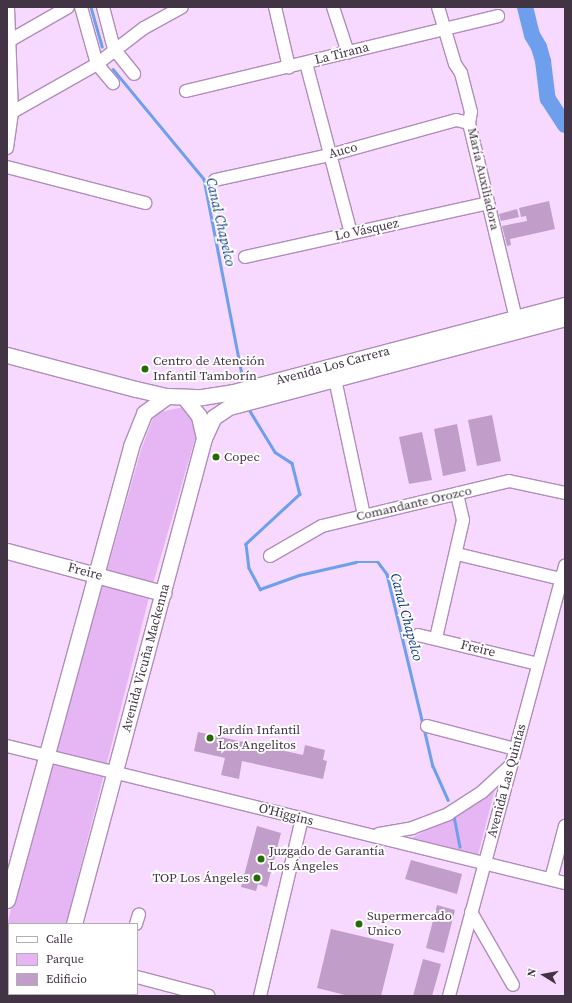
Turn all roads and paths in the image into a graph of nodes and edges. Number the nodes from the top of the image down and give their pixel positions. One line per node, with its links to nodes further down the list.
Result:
1 (8, 7): 11 (street)
2 (68, 7): 11 (street)
3 (81, 7): 14 (street)
4 (103, 7): 12 (street)
5 (182, 7): 12 (street)
6 (275, 7): 16 (street)
7 (333, 7): 13 (street)
8 (438, 7): 10 (street, María Auxiliadora)
9 (498, 16): 10 (street, La Tirana)
10 (444, 28): 13 (street, La Tirana); 21 (street, María Auxiliadora)
11 (8, 42): 20 (street)
12 (114, 49): 14 (street); 17 (street)
13 (348, 53): 15 (street, La Tirana)
14 (96, 64): 18 (street); 20 (street)
15 (306, 64): 16 (street, La Tirana); 23 (street)
16 (289, 67): 19 (street, La Tirana)
17 (134, 74)
18 (112, 83)
19 (186, 91)
20 (10, 113): 22 (street)
21 (469, 123): 23 (street, Auco); 27 (street, María Auxiliadora)
22 (7, 148)
23 (330, 155): 25 (street, Auco); 28 (street)
24 (7, 167): 26 (street)
25 (214, 180)
26 (145, 203)
27 (488, 203): 28 (street, Lo Vásquez); 32 (street, María Auxiliadora)
28 (351, 233): 29 (street, Lo Vásquez)
29 (245, 257)
30 (565, 305): 32 (main road, Avenida Los Carrera)
31 (565, 318): 32 (main road, Avenida Los Carrera)
32 (518, 324): 34 (main road, Avenida Los Carrera); 36 (main road, Avenida Los Carrera)
33 (7, 355): 35 (main road, Avenida Los Carrera)
34 (334, 379): 37 (main road, Avenida Los Carrera); 40 (street)
35 (167, 396): 36 (main road, Avenida Los Carrera); 45 (main road)
36 (184, 397): 37 (main road, Avenida Vicuña Mackenna)
37 (204, 438): 47 (main road, Avenida Vicuña Mackenna)
38 (565, 493): 39 (street, Comandante Orozco)
39 (457, 495): 40 (street, Comandante Orozco); 42 (street)
40 (364, 515): 43 (street, Comandante Orozco)
41 (7, 551): 45 (main road, Freire)
42 (457, 554): 46 (street); 49 (street)
43 (270, 556)
44 (565, 565): 46 (street, Avenida Las Quintas)
45 (98, 575): 47 (main road, Freire); 54 (main road)
46 (561, 578): 50 (street, Avenida Las Quintas)
47 (163, 593): 56 (main road, Avenida Vicuña Mackenna)
48 (418, 635): 49 (street, Freire)
49 (436, 638): 50 (street, Freire)
50 (538, 664): 53 (street, Avenida Las Quintas)
51 (427, 726): 53 (street)
52 (7, 746): 54 (street, O'Higgins)
53 (516, 749): 55 (street, Avenida Las Quintas)
54 (47, 756): 56 (street, O'Higgins); 63 (main road)
55 (511, 765): 59 (street); 60 (street, Avenida Las Quintas)
56 (115, 773): 57 (street, O'Higgins); 65 (main road, Avenida Vicuña Mackenna)
57 (302, 818): 59 (street, O'Higgins); 70 (street)
58 (565, 826): 61 (street)
59 (372, 835): 60 (street, O'Higgins)
60 (485, 863): 61 (street, O'Higgins); 64 (street, Avenida Las Quintas)
61 (550, 879): 62 (street, O'Higgins)
62 (565, 883)
63 (7, 900)
64 (471, 912): 67 (street); 71 (street, Avenida Las Quintas)
65 (74, 923)
66 (138, 977): 68 (street)
67 (513, 986)
68 (195, 994): 69 (street)
69 (209, 996)
70 (260, 996)
71 (449, 996)

